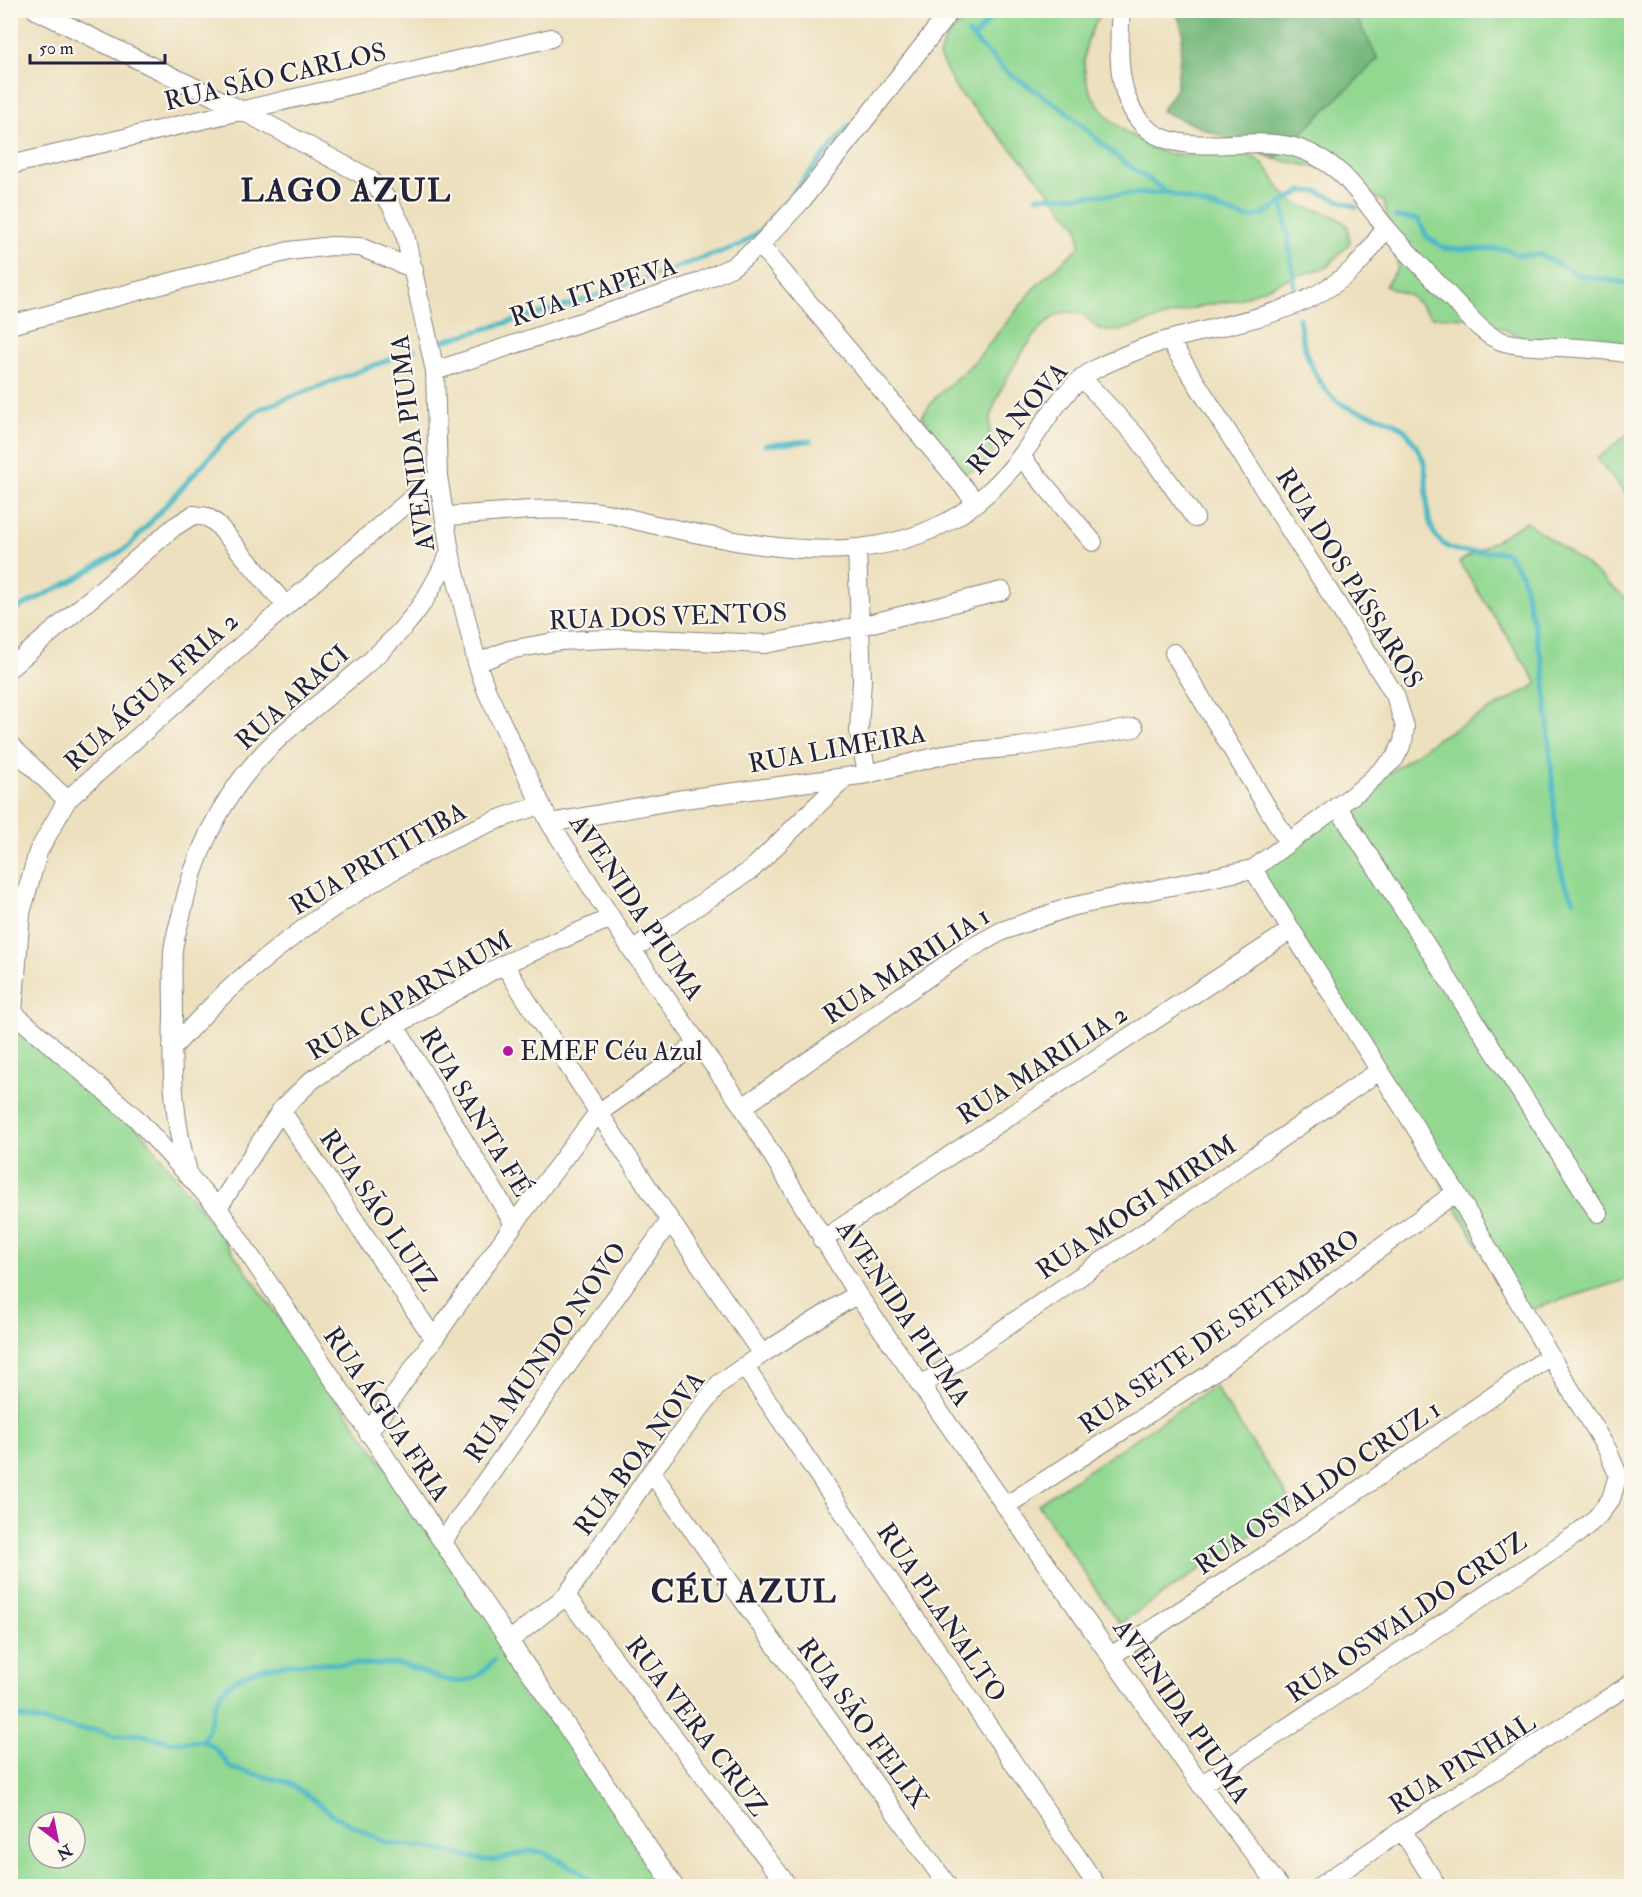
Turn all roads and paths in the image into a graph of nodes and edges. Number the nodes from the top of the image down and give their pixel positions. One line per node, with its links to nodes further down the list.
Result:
1 (36, 10): 5 (street, AVENIDA PIUMA)
2 (951, 10): 8 (street, RUA ITAPEVA)
3 (1121, 10): 7 (street)
4 (551, 38): 5 (street, RUA SÃO CARLOS)
5 (239, 110): 6 (street, RUA SÃO CARLOS); 9 (street, AVENIDA PIUMA)
6 (10, 165)
7 (1386, 227): 11 (street, RUA NOVA); 12 (street)
8 (760, 246): 13 (street, RUA ITAPEVA); 17 (street)
9 (414, 269): 10 (street); 13 (street, AVENIDA PIUMA)
10 (10, 325)
11 (1168, 340): 14 (street, RUA NOVA); 35 (street, RUA DOS PÁSSAROS)
12 (1632, 354)
13 (435, 371): 16 (street, AVENIDA PIUMA)
14 (1082, 378): 15 (street, RUA NOVA); 19 (street)
15 (1021, 457): 17 (street, RUA NOVA); 20 (street)
16 (438, 476): 18 (street, AVENIDA PIUMA); 24 (street, RUA ÁGUA FRIA 2)
17 (977, 503): 21 (street, RUA NOVA)
18 (445, 516): 21 (street, RUA NOVA); 22 (street, AVENIDA PIUMA)
19 (1196, 518)
20 (1093, 542)
21 (857, 550): 25 (street)
22 (450, 552): 27 (street, AVENIDA PIUMA); 46 (street, RUA ARACI)
23 (1002, 591): 25 (street, RUA DOS VENTOS)
24 (286, 606): 28 (street); 33 (street, RUA ÁGUA FRIA 2)
25 (860, 626): 27 (street, RUA DOS VENTOS); 31 (street)
26 (1174, 653): 37 (street)
27 (477, 663): 34 (street, AVENIDA PIUMA)
28 (10, 668)
29 (1134, 728): 31 (street, RUA LIMEIRA)
30 (10, 745): 33 (street)
31 (867, 774): 32 (street, RUA LIMEIRA)
32 (846, 777): 36 (street, RUA LIMEIRA); 41 (street)
33 (68, 800): 43 (street, RUA ÁGUA FRIA 2)
34 (541, 805): 36 (street, AVENIDA PIUMA); 46 (street, RUA PRITITIBA)
35 (1337, 806): 37 (street, RUA DOS PÁSSAROS); 54 (street)
36 (550, 823): 39 (street, AVENIDA PIUMA)
37 (1288, 842): 38 (street, RUA DOS PÁSSAROS)
38 (1254, 869): 40 (street); 48 (street, RUA MARILIA 1)
39 (611, 918): 41 (street, AVENIDA PIUMA); 42 (street, RUA CAPARNAUM)
40 (1291, 930): 47 (street); 57 (street, RUA MARILIA 2)
41 (632, 950): 45 (street, AVENIDA PIUMA)
42 (504, 964): 44 (street, RUA CAPARNAUM); 50 (street)
43 (12, 1011): 51 (street, RUA ÁGUA FRIA)
44 (395, 1026): 49 (street, RUA CAPARNAUM); 56 (street, RUA SANTA FÉ)
45 (698, 1043): 48 (street, AVENIDA PIUMA); 50 (street)
46 (172, 1048): 51 (street, RUA ARACI)
47 (1380, 1071): 52 (street); 63 (street, RUA MOGI MIRIM)
48 (743, 1107): 57 (street, AVENIDA PIUMA)
49 (281, 1110): 53 (street, RUA CAPARNAUM); 59 (street, RUA SÃO LUIZ)
50 (597, 1114): 55 (street); 56 (street)
51 (189, 1176): 53 (street, RUA ÁGUA FRIA)
52 (1456, 1192): 61 (street); 66 (street, RUA SETE DE SETEMBRO)
53 (218, 1208): 64 (street, RUA ÁGUA FRIA)
54 (1598, 1213)
55 (669, 1222): 60 (street); 67 (street, RUA MUNDO NOVO)
56 (514, 1224): 59 (street)
57 (822, 1240): 58 (street, AVENIDA PIUMA)
58 (857, 1294): 60 (street, RUA BOA NOVA); 63 (street, AVENIDA PIUMA)
59 (434, 1339): 64 (street)
60 (762, 1354): 62 (street, RUA BOA NOVA)
61 (1550, 1356): 70 (street, RUA OSVALDO CRUZ 1); 72 (street, RUA OSWALDO CRUZ)
62 (744, 1366): 65 (street, RUA BOA NOVA); 77 (street, RUA PLANALTO)
63 (922, 1385): 66 (street, AVENIDA PIUMA)
64 (368, 1433): 67 (street, RUA ÁGUA FRIA)
65 (651, 1472): 68 (street, RUA BOA NOVA); 76 (street, RUA SÃO FELIX)
66 (1007, 1505): 70 (street, AVENIDA PIUMA)
67 (442, 1541): 69 (street, RUA ÁGUA FRIA)
68 (566, 1596): 69 (street, RUA BOA NOVA); 75 (street, RUA VERA CRUZ)
69 (509, 1641): 74 (street, RUA ÁGUA FRIA)
70 (1111, 1656): 72 (street, AVENIDA PIUMA)
71 (1632, 1683): 73 (street, RUA PINHAL)
72 (1202, 1785): 78 (street, AVENIDA PIUMA)
73 (1402, 1830): 79 (street, RUA PINHAL); 80 (street)
74 (674, 1887)
75 (788, 1887)
76 (948, 1887)
77 (1097, 1887)
78 (1279, 1887)
79 (1320, 1887)
80 (1437, 1887)

